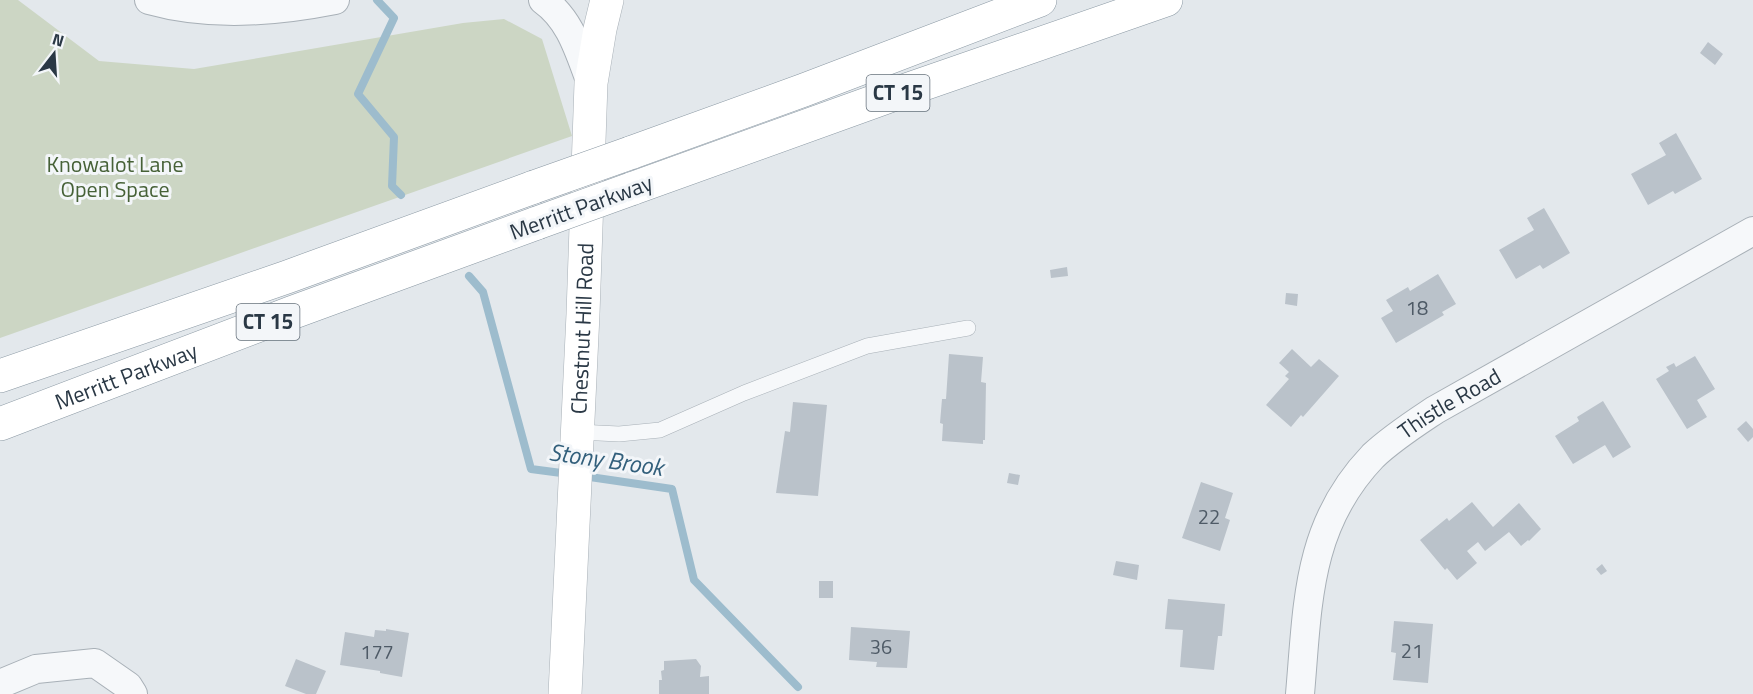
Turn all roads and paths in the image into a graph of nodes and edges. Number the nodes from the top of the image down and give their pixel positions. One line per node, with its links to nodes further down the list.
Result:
1 (149, 0): 2 (street)
2 (335, 0)
3 (543, 0): 7 (street)
4 (607, 0): 7 (main road, Chestnut Hill Road)
5 (1040, 0): 10 (main road, Merritt Parkway / CT 15, bridge)
6 (1166, 0): 11 (main road, Merritt Parkway / CT 15, bridge)
7 (591, 82): 12 (main road, Chestnut Hill Road)
8 (1753, 231): 16 (street, Thistle Road)
9 (968, 328): 12 (lane)
10 (0, 376)
11 (0, 424)
12 (578, 435): 15 (main road, Chestnut Hill Road)
13 (0, 684): 14 (street)
14 (133, 694)
15 (565, 694)
16 (1300, 694)

